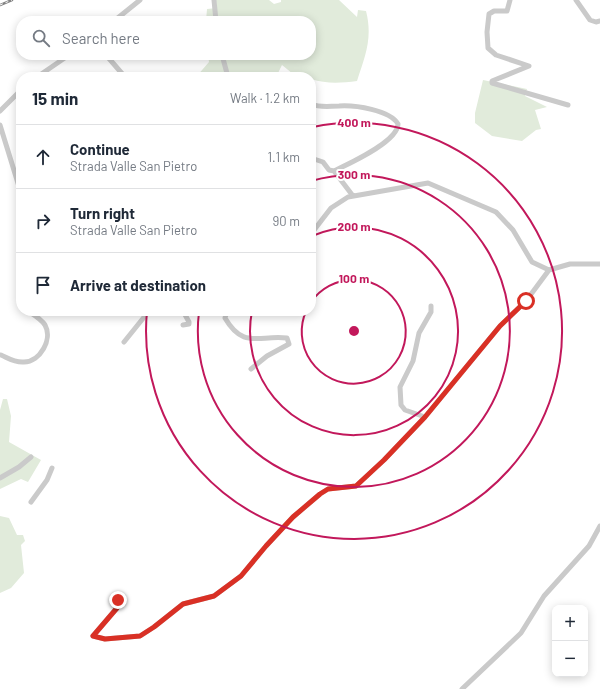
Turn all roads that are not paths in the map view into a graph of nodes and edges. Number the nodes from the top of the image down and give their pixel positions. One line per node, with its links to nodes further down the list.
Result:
1 (140, 0): 5 (street)
2 (214, 0): 6 (street)
3 (510, 0): 16 (street)
4 (576, 0): 7 (street)
5 (120, 16)
6 (216, 16)
7 (600, 21)
8 (62, 60): 11 (street)
9 (110, 60): 12 (street)
10 (223, 60): 13 (street)
11 (44, 72)
12 (121, 72)
13 (227, 72)
14 (16, 95): 17 (street)
15 (316, 105): 20 (street)
16 (568, 105)
17 (0, 111)
18 (0, 125): 21 (street)
19 (316, 160): 20 (street)
20 (334, 171): 22 (street)
21 (16, 177)
22 (353, 196): 23 (street); 25 (street)
23 (316, 228)
24 (600, 264): 25 (street)
25 (549, 270): 35 (street)
26 (431, 306): 35 (street)
27 (34, 316): 33 (street)
28 (144, 316): 32 (street)
29 (186, 316): 31 (street)
30 (226, 316): 34 (street)
31 (183, 325)
32 (124, 342)
33 (0, 355)
34 (251, 370)
35 (425, 417): 41 (street)
36 (31, 457): 38 (street)
37 (52, 468): 39 (street)
38 (0, 478)
39 (31, 502)
40 (600, 526): 42 (street)
41 (118, 600)
42 (462, 689)

